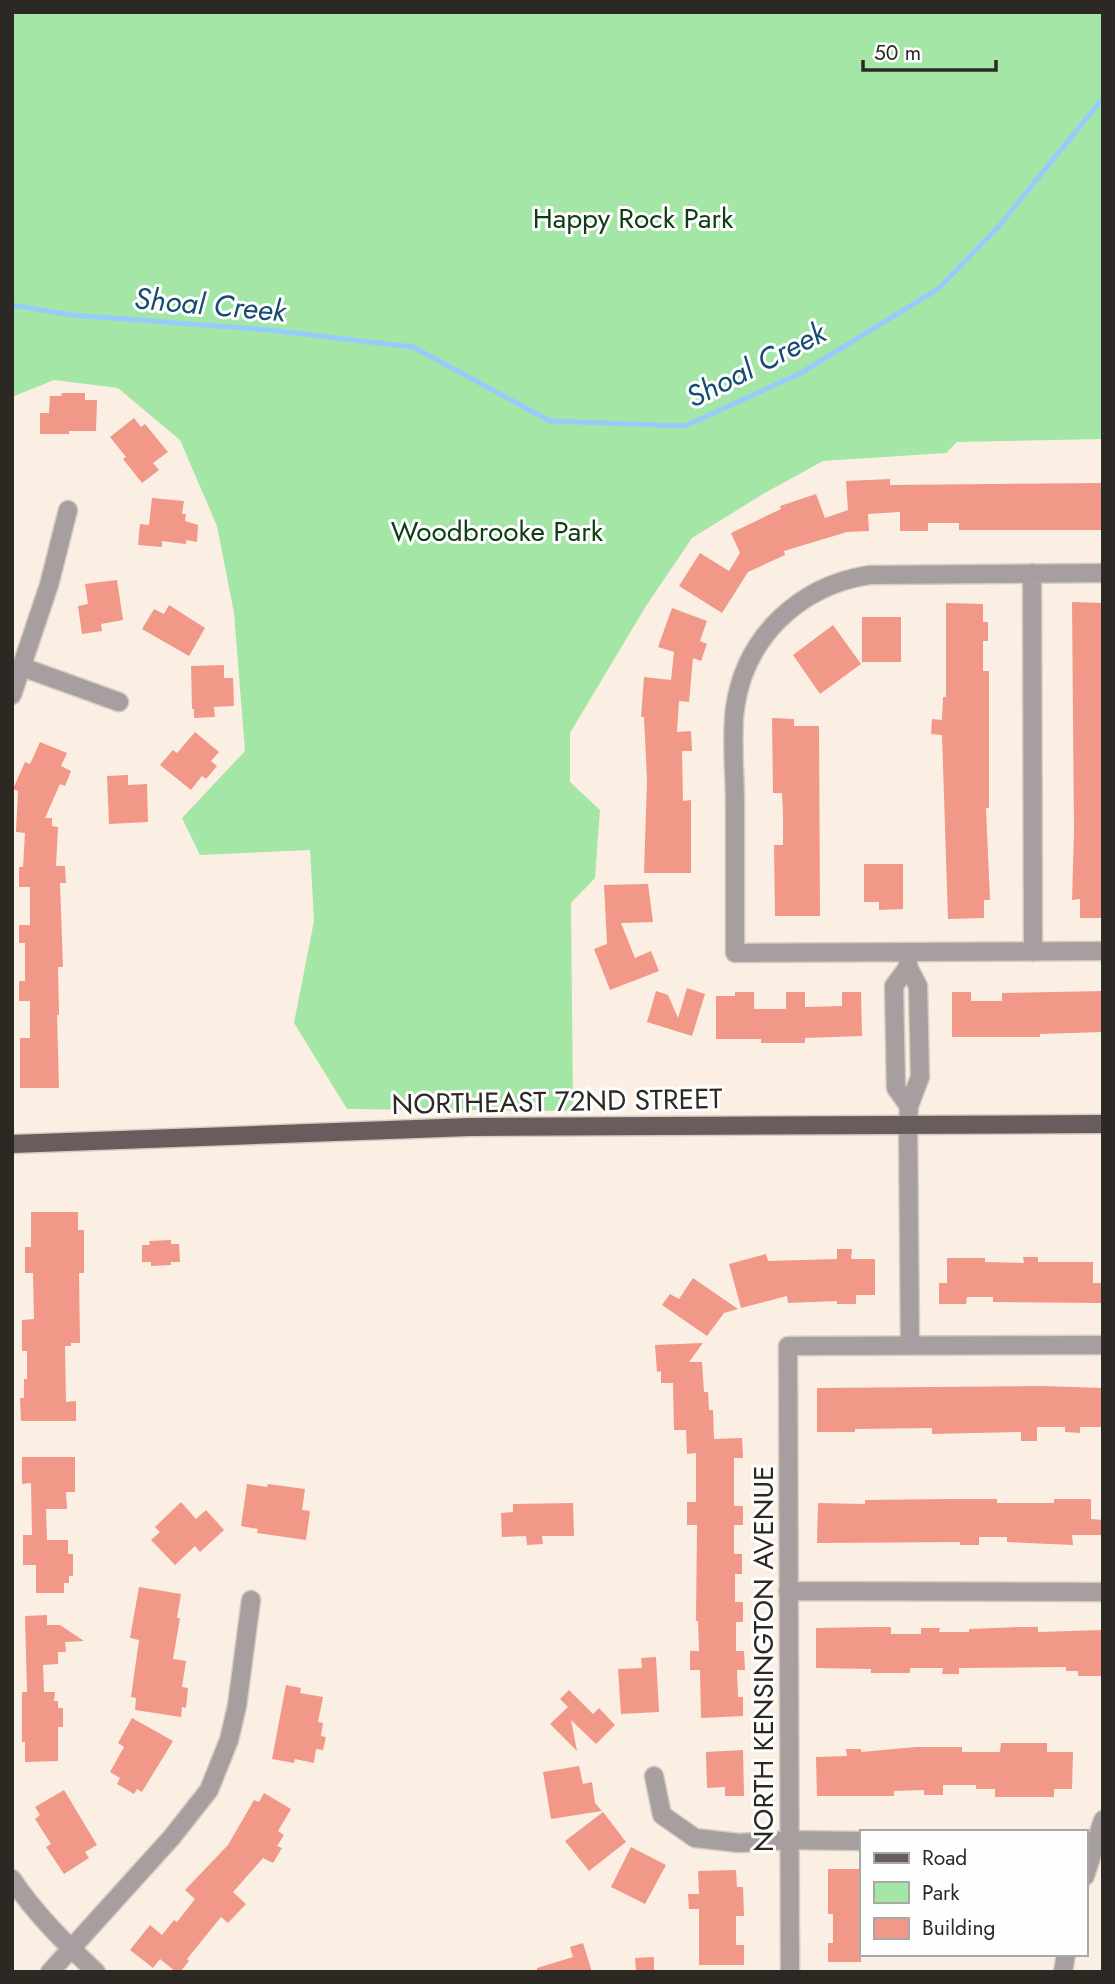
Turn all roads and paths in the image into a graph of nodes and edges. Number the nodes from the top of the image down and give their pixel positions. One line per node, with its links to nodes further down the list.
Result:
1 (68, 510): 4 (street)
2 (1032, 573): 3 (street); 8 (street); 9 (street)
3 (1103, 573)
4 (22, 667): 5 (street); 6 (street)
5 (12, 695)
6 (119, 702)
7 (1103, 951): 8 (street)
8 (1033, 952): 9 (street)
9 (908, 960): 10 (street); 10 (street)
10 (909, 1105): 11 (street)
11 (908, 1124): 12 (main road, NORTHEAST 72ND STREET); 13 (main road, NORTHEAST 72ND STREET); 14 (street)
12 (1103, 1124)
13 (12, 1144)
14 (910, 1345): 15 (street); 16 (street, NORTH KENSINGTON AVENUE)
15 (1103, 1345)
16 (788, 1591): 17 (street); 21 (street, NORTH KENSINGTON AVENUE)
17 (1103, 1592)
18 (251, 1600): 26 (street)
19 (654, 1776): 21 (street)
20 (1103, 1820): 23 (street)
21 (790, 1840): 22 (street); 29 (street, NORTH KENSINGTON AVENUE)
22 (860, 1841)
23 (1094, 1844): 24 (street)
24 (1087, 1869)
25 (12, 1879): 26 (street)
26 (70, 1948): 27 (street); 28 (street)
27 (50, 1972)
28 (96, 1972)
29 (790, 1972)

